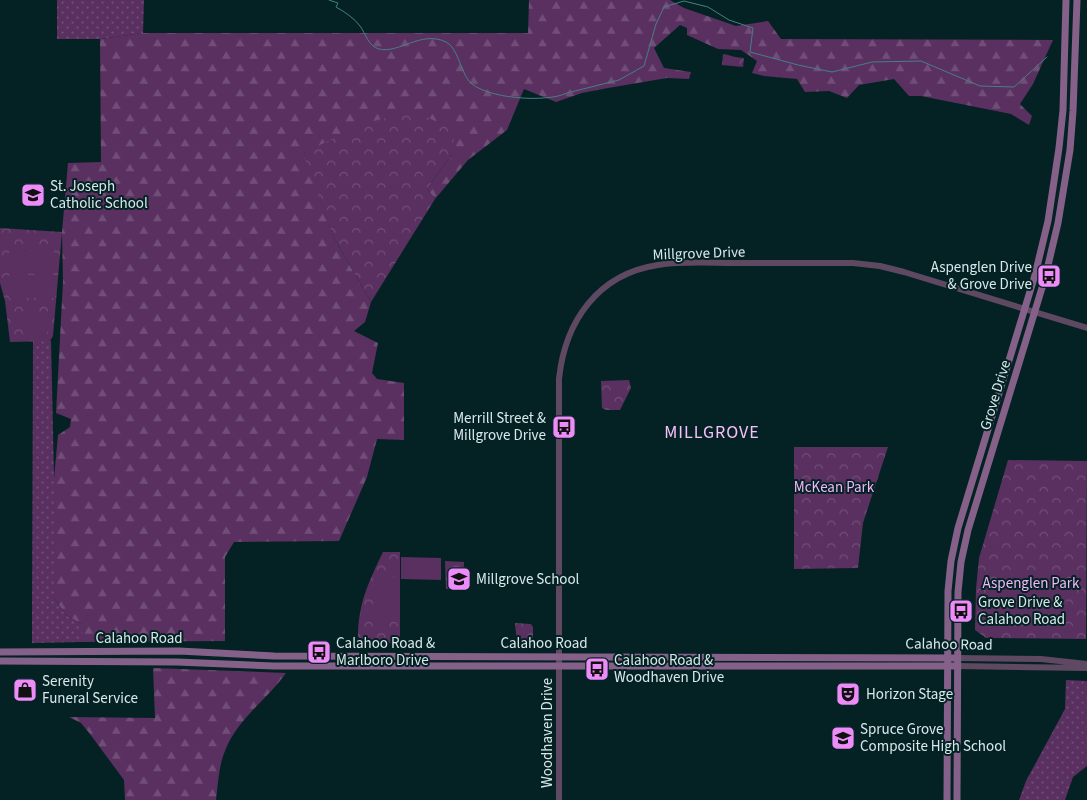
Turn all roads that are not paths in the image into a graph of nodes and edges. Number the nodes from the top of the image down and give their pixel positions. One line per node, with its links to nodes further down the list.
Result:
1 (1066, 0): 3 (main road, Grove Drive)
2 (1076, 0): 4 (main road, Grove Drive)
3 (1025, 309): 4 (street, Millgrove Drive); 7 (street, Millgrove Drive); 8 (main road, Grove Drive)
4 (1035, 312): 5 (street, Millgrove Drive); 10 (main road, Grove Drive)
5 (1087, 328)
6 (0, 652): 7 (main road, Calahoo Road)
7 (559, 657): 8 (main road, Calahoo Road); 13 (street, Millgrove Drive)
8 (947, 657): 10 (main road, Calahoo Road); 11 (main road, Grove Drive)
9 (0, 661): 13 (main road, Calahoo Road)
10 (957, 662): 11 (main road, Calahoo Road); 12 (street, Calahoo Road); 16 (main road, Grove Drive)
11 (947, 666): 13 (main road, Calahoo Road); 15 (main road, Grove Drive)
12 (1087, 666)
13 (559, 667): 14 (street, Woodhaven Drive)
14 (559, 800)
15 (947, 800)
16 (957, 800)

